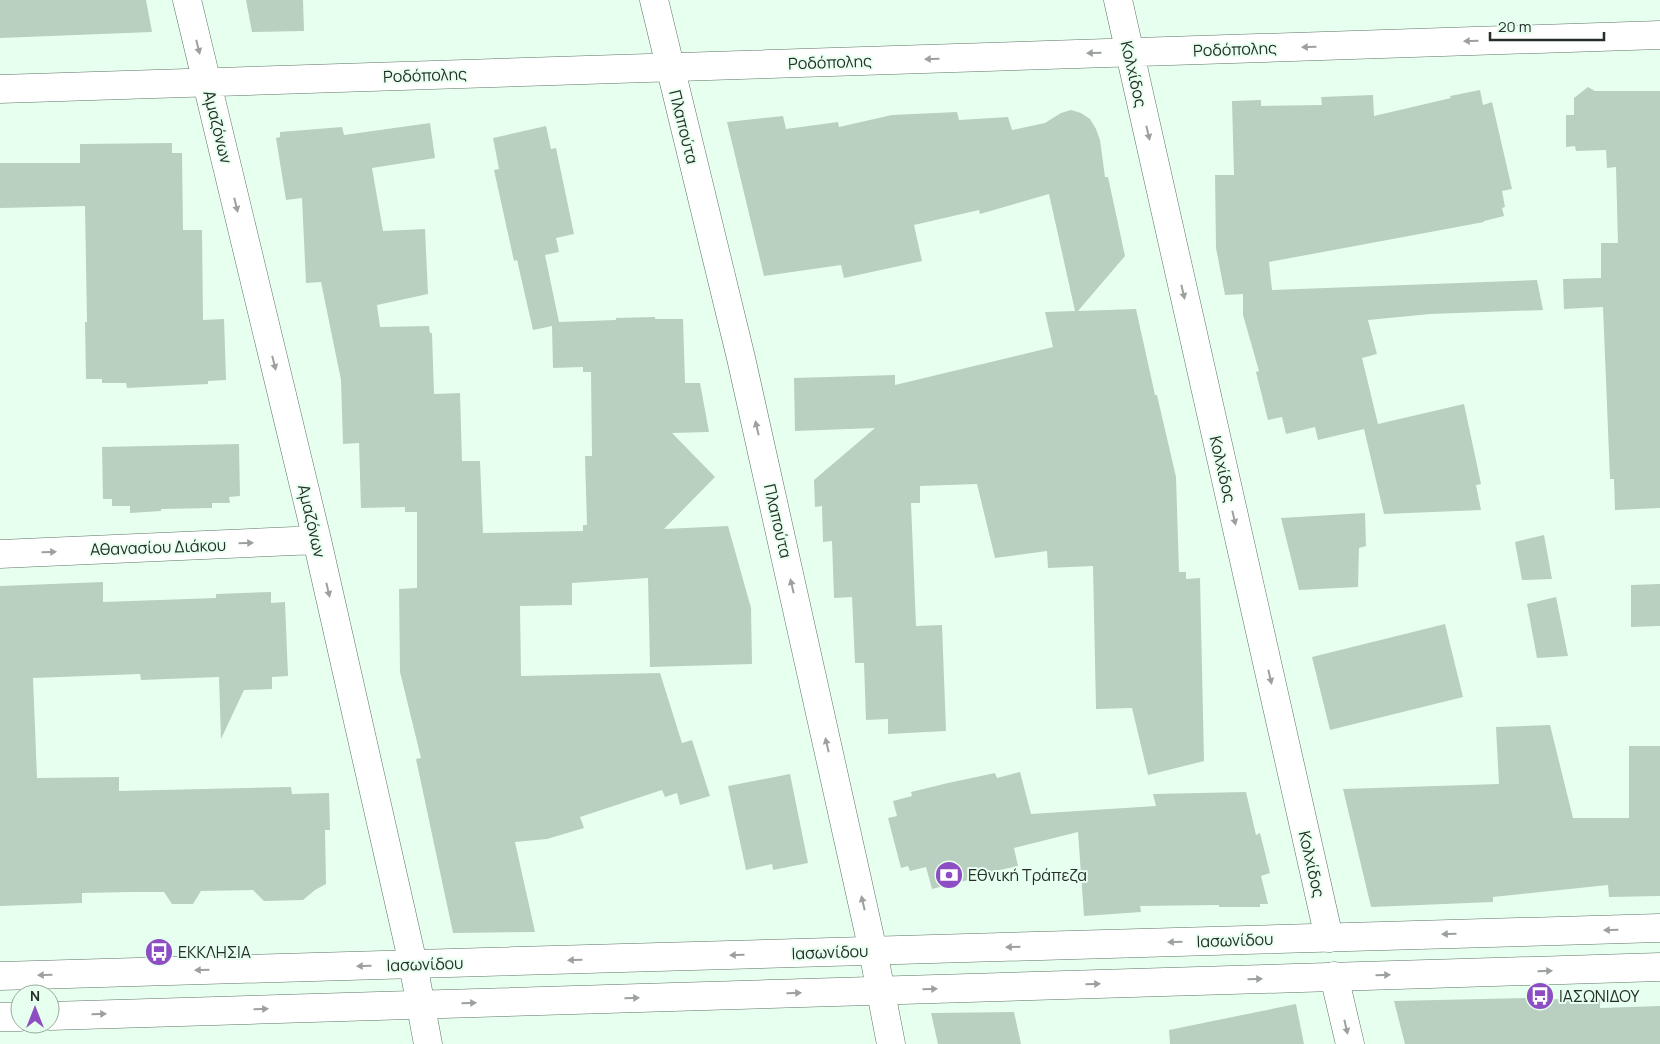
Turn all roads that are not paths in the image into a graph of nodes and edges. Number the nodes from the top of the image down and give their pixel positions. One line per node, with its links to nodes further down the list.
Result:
1 (187, 0): 7 (street, Αμαζόνων, one-way to 7)
2 (654, 0): 6 (street, Πλαπούτα)
3 (1118, 0): 5 (street, Κολχίδος)
4 (1660, 36): 5 (street, Ροδόπολης, one-way to 5)
5 (1130, 52): 6 (street, Ροδόπολης, one-way to 6); 12 (street, Κολχίδος, one-way to 12)
6 (670, 67): 7 (street, Ροδόπολης); 13 (street, Πλαπούτα, one-way to 6)
7 (207, 82): 8 (street, Ροδόπολης); 9 (street, Αμαζόνων, one-way to 9)
8 (0, 89)
9 (317, 540): 10 (street, Αθανασίου Διάκου, one-way to 9); 14 (street, Αμαζόνων, one-way to 14)
10 (0, 554)
11 (1660, 928): 12 (street, Ιασωνίδου, one-way to 12)
12 (1329, 938): 13 (street, Ιασωνίδου, one-way to 13)
13 (873, 951): 14 (street, Ιασωνίδου, one-way to 14); 18 (street, Πλαπούτα)
14 (413, 964): 16 (street, Ιασωνίδου, one-way to 16); 19 (street, Αμαζόνων)
15 (1660, 967): 17 (street, one-way to 15)
16 (0, 976)
17 (1334, 976): 18 (street, one-way to 17); 23 (street, one-way to 23)
18 (881, 990): 19 (street, one-way to 18); 22 (street, Πλαπούτα)
19 (420, 1005): 20 (street, one-way to 19); 21 (street, Αμαζόνων)
20 (60, 1016)
21 (428, 1044)
22 (891, 1044)
23 (1350, 1044)

